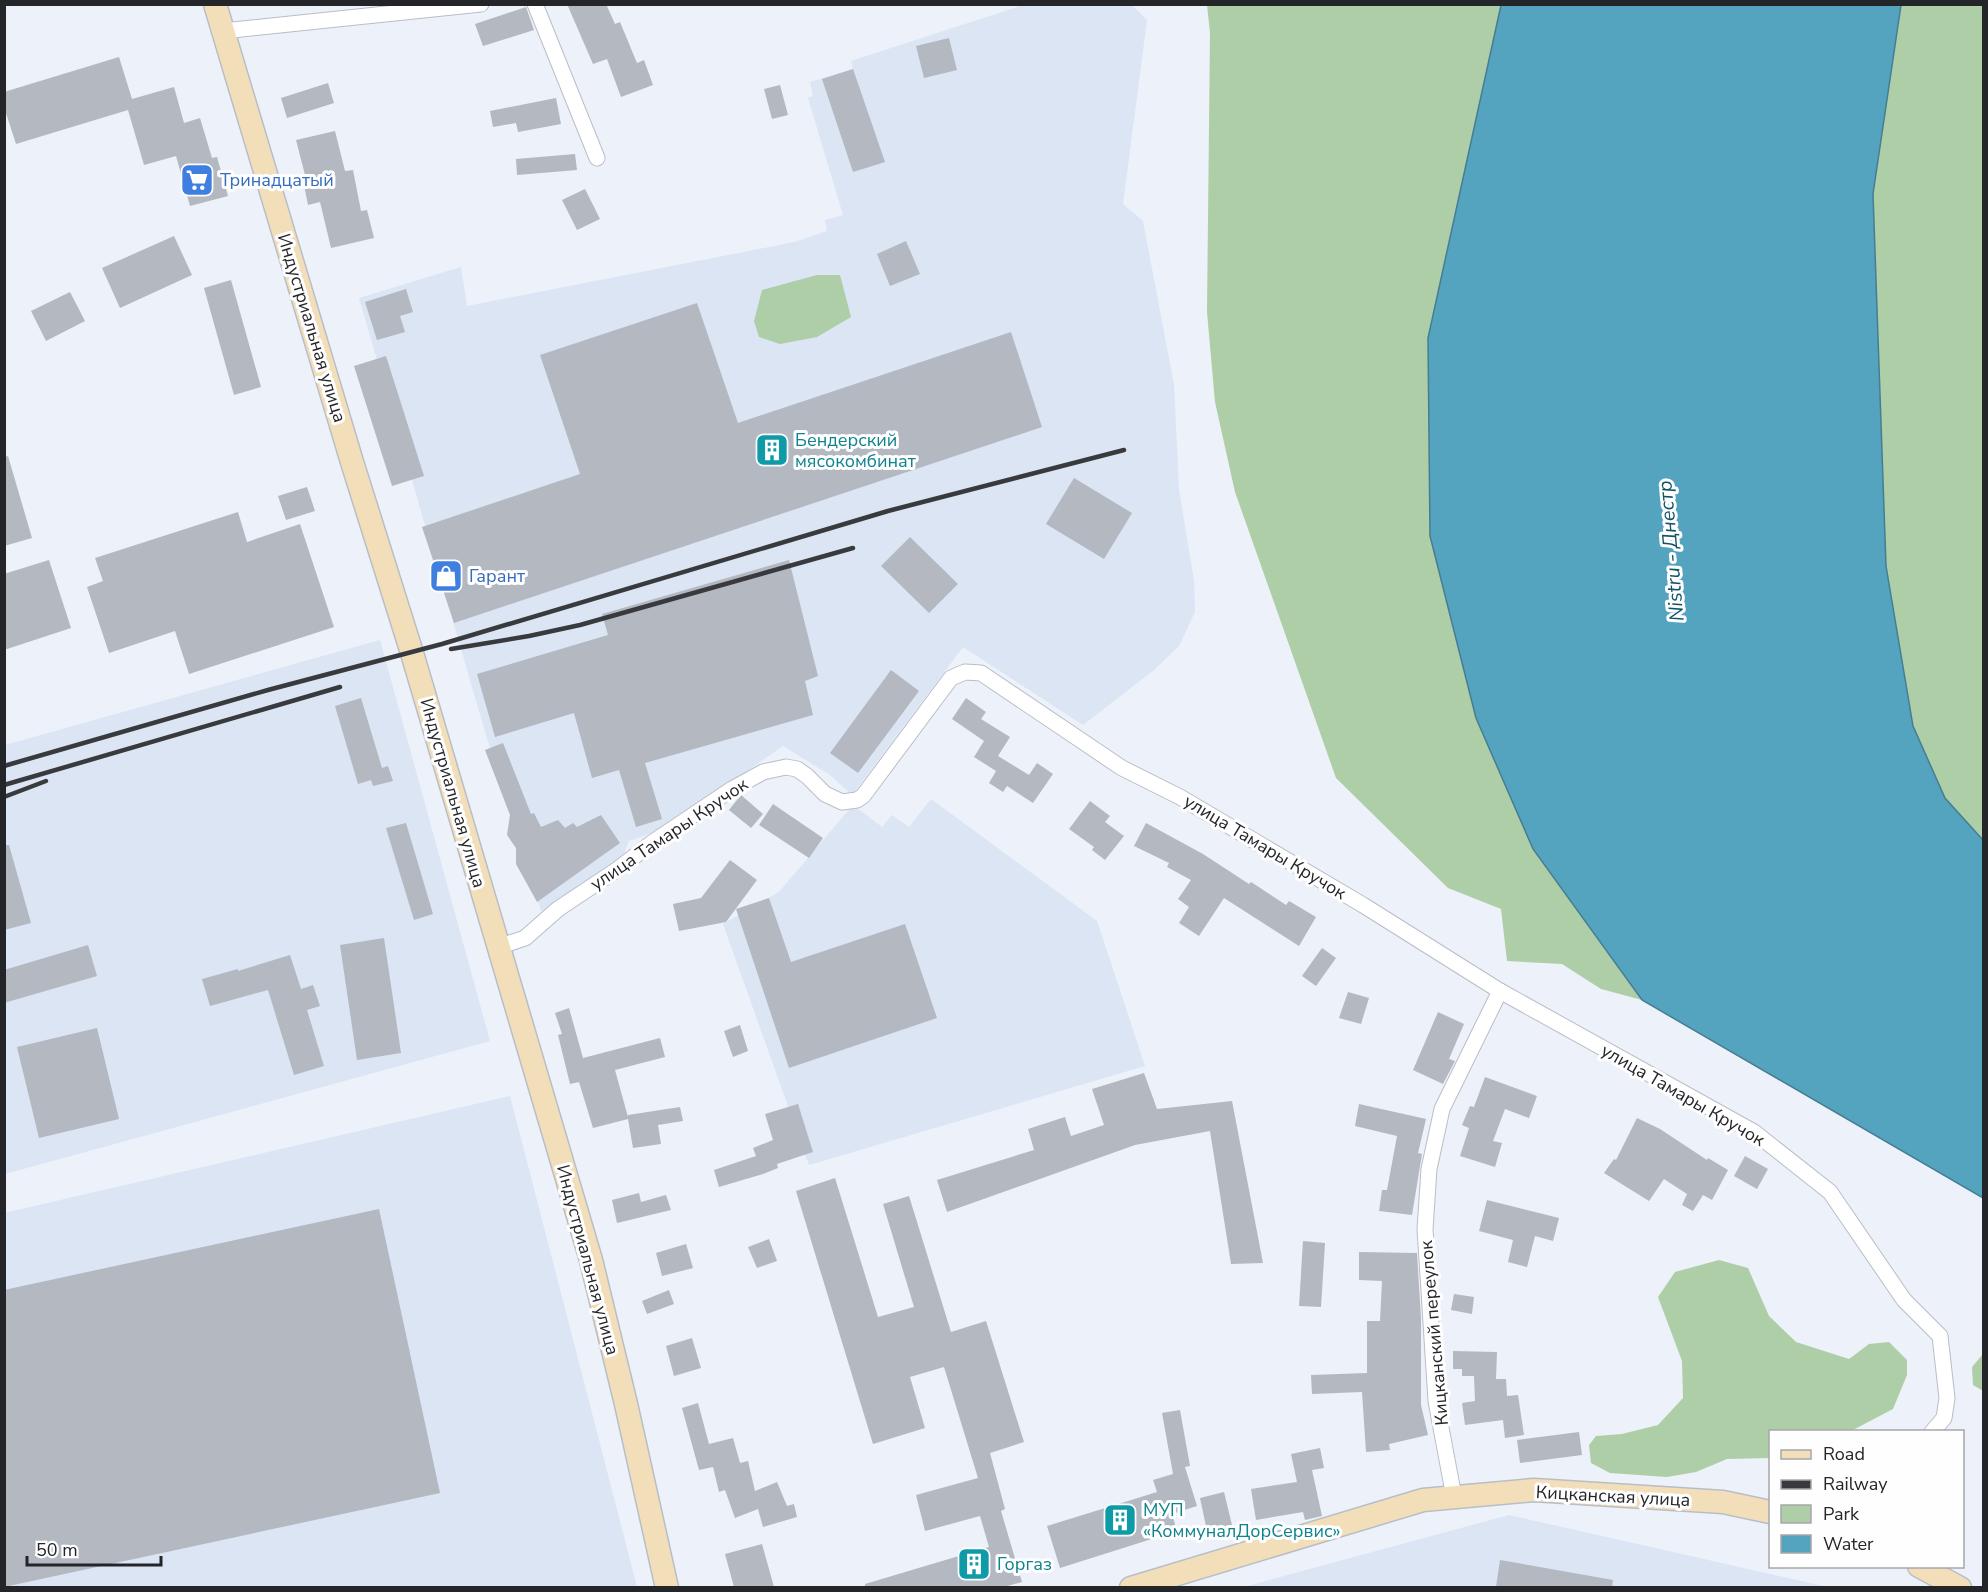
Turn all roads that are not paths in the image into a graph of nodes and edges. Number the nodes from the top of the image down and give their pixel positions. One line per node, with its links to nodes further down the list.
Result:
1 (215, 4): 4 (main road, Индустриальная улица)
2 (481, 4): 4 (street)
3 (535, 4): 5 (street)
4 (223, 31): 6 (main road, Индустриальная улица)
5 (597, 158)
6 (498, 947): 7 (street, улица Тамары Кручок); 12 (main road, Индустриальная улица)
7 (1500, 991): 8 (street, улица Тамары Кручок); 9 (street, Кицканский переулок)
8 (1933, 1430)
9 (1454, 1497): 10 (main road, Кицканская улица); 13 (main road)
10 (1769, 1512)
11 (1923, 1568): 14 (main road)
12 (667, 1587)
13 (1131, 1587)
14 (1960, 1587)

